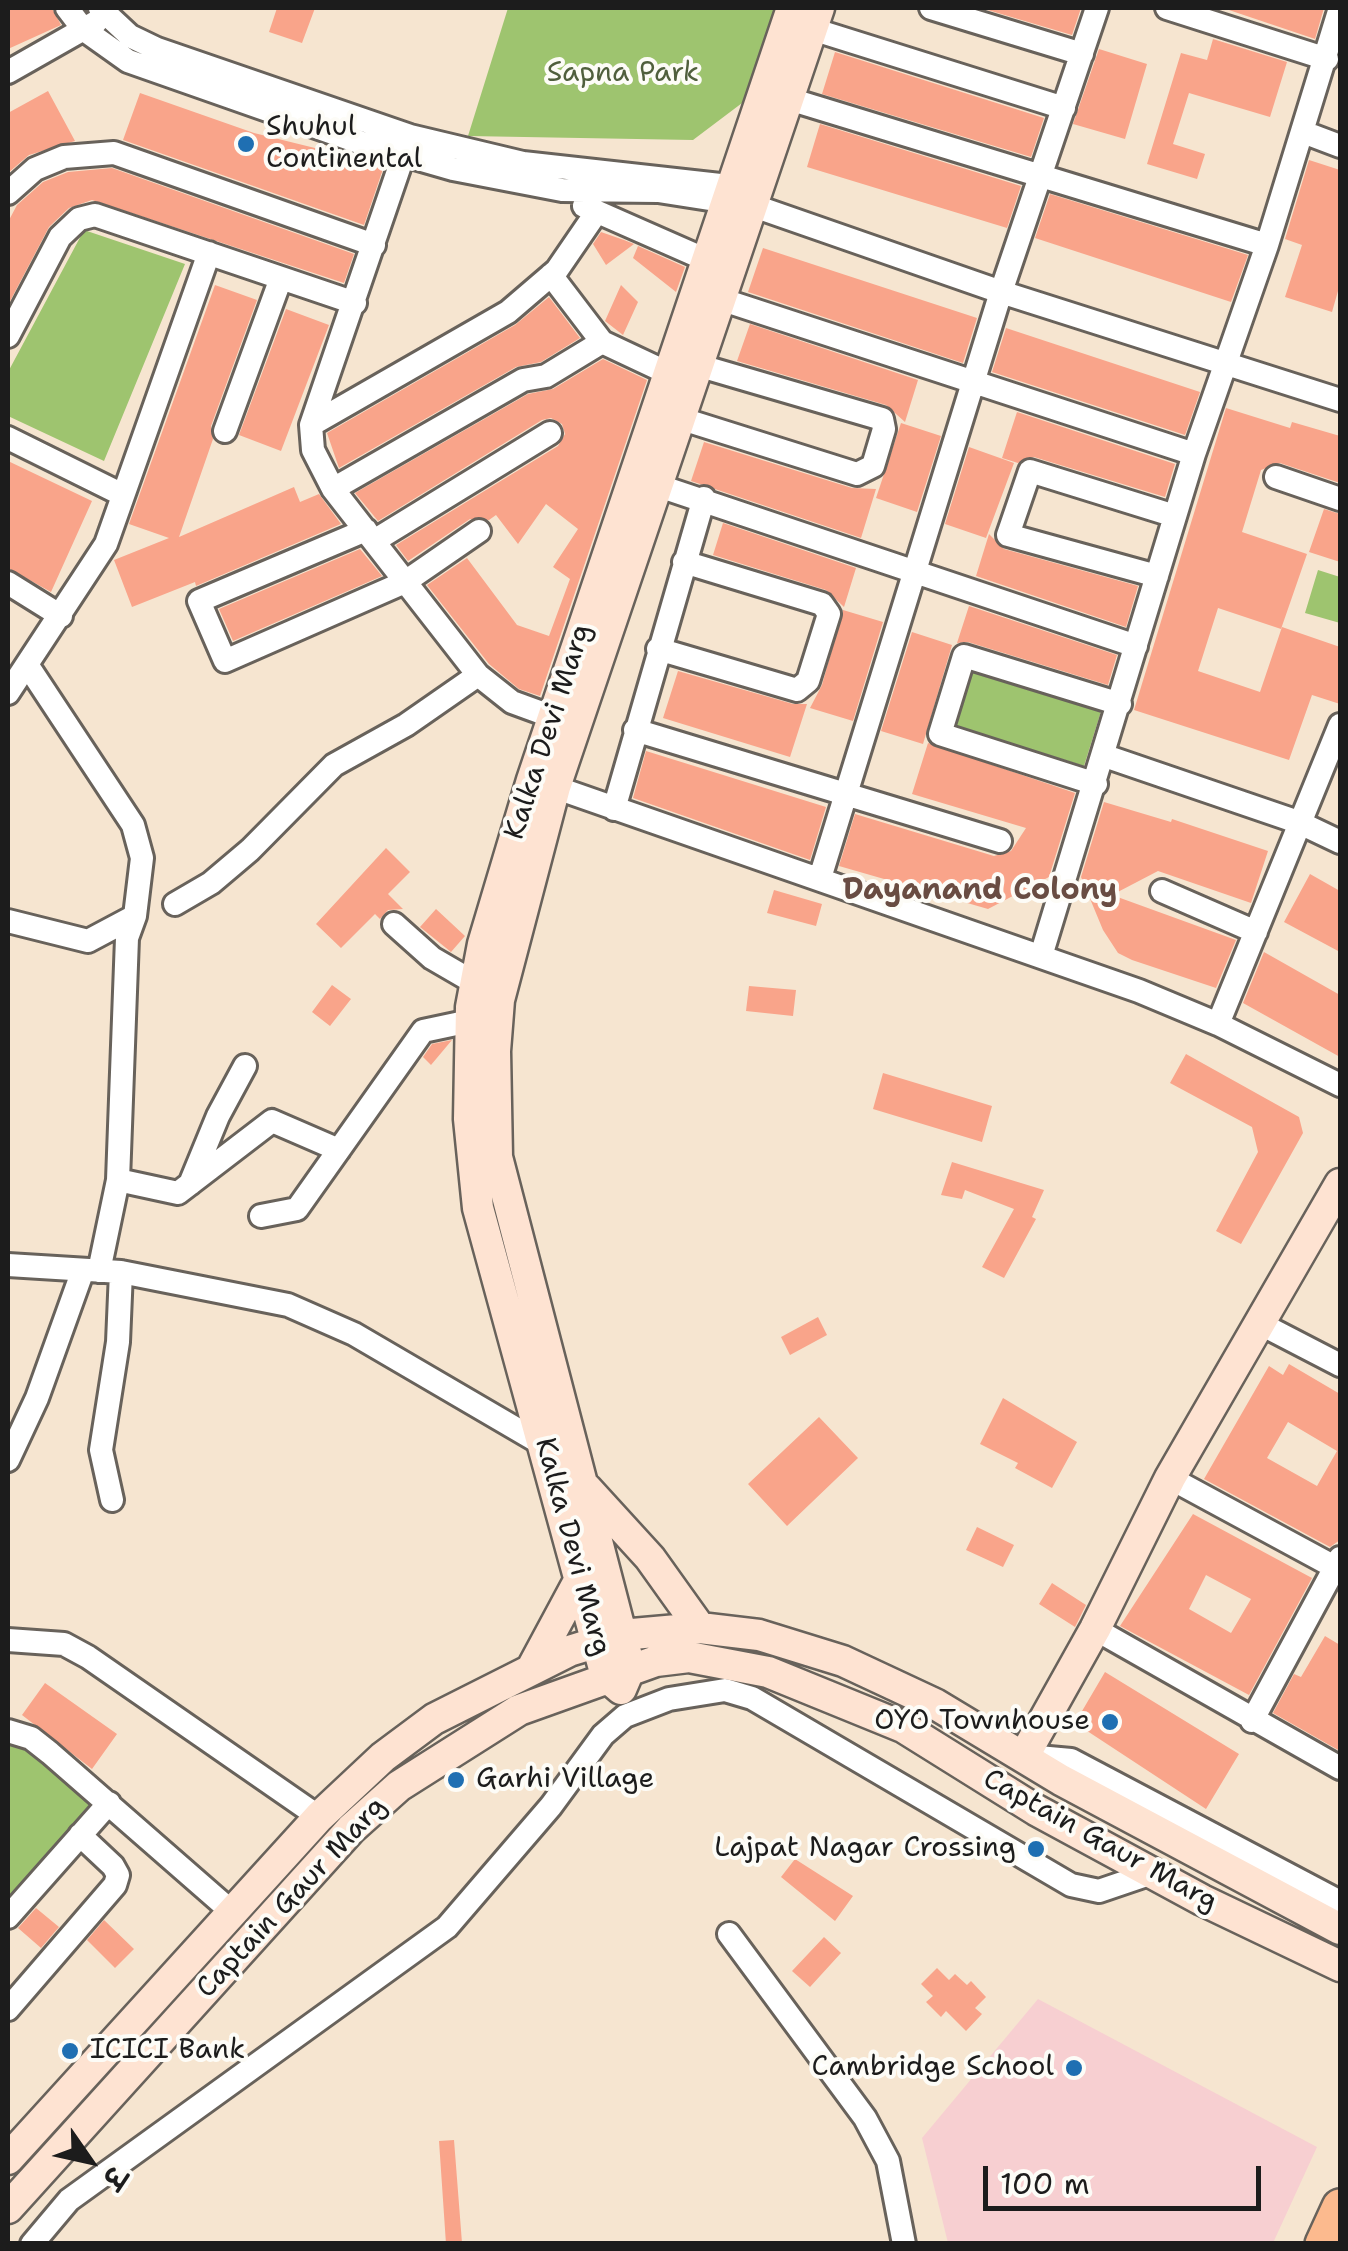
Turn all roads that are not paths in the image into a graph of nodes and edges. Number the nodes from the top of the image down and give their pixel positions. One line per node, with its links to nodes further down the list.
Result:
1 (67, 8): 8 (street)
2 (931, 8): 9 (street)
3 (1098, 8): 9 (street)
4 (1167, 8): 10 (street)
5 (1340, 8): 10 (street)
6 (103, 12): 8 (street); 15 (street)
7 (808, 15): 12 (street, Kalka Devi Marg); 13 (street); 20 (street, Kalka Devi Marg)
8 (83, 30): 11 (street); 15 (street)
9 (1082, 54): 13 (street)
10 (1327, 59): 14 (street)
11 (8, 72)
12 (789, 99): 17 (street); 20 (street, Kalka Devi Marg)
13 (1064, 108): 17 (street)
14 (1303, 132): 16 (street); 23 (street)
15 (407, 145): 18 (street); 20 (street); 22 (street)
16 (1340, 146)
17 (1041, 174): 23 (street); 28 (street)
18 (562, 190): 20 (street); 21 (street)
19 (8, 193): 22 (street)
20 (744, 195): 25 (street, Kalka Devi Marg); 28 (street); 29 (street, Kalka Devi Marg)
21 (596, 213): 25 (street); 26 (street)
22 (374, 245): 30 (street)
23 (1267, 245): 33 (street)
24 (209, 253): 27 (street); 31 (street); 46 (street)
25 (709, 261): 34 (street, Kalka Devi Marg)
26 (551, 275): 32 (street); 38 (street)
27 (280, 278): 30 (street); 39 (street)
28 (1001, 292): 33 (street); 35 (street)
29 (720, 300): 34 (street, Kalka Devi Marg); 35 (street)
30 (355, 303): 38 (street)
31 (8, 336)
32 (602, 342): 34 (street); 45 (street)
33 (1224, 362): 36 (street); 42 (street)
34 (684, 369): 37 (street, Kalka Devi Marg); 37 (street); 64 (street, Kalka Devi Marg)
35 (975, 380): 42 (street); 53 (street)
36 (1340, 400)
37 (679, 418): 44 (street, Kalka Devi Marg)
38 (311, 426): 45 (street)
39 (225, 431)
40 (550, 433): 51 (street)
41 (8, 438): 46 (street)
42 (1194, 454): 49 (street)
43 (1276, 478): 48 (street)
44 (656, 484): 47 (street); 68 (street, Kalka Devi Marg)
45 (333, 488): 51 (street)
46 (123, 495): 57 (street)
47 (704, 498): 52 (street); 53 (street)
48 (1340, 499)
49 (1176, 516): 54 (street); 54 (street)
50 (479, 531): 55 (street)
51 (370, 535): 55 (street); 55 (street)
52 (684, 562): 59 (street); 59 (street)
53 (913, 572): 58 (street); 70 (street)
54 (1157, 576): 58 (street)
55 (405, 582): 61 (street)
56 (8, 584): 57 (street)
57 (60, 616): 60 (street)
58 (1136, 646): 63 (street)
59 (658, 649): 66 (street)
60 (28, 666): 62 (street); 78 (street)
61 (478, 676): 64 (street); 77 (street)
62 (8, 693)
63 (1120, 704): 67 (street); 69 (street)
64 (553, 717): 68 (street, Kalka Devi Marg)
65 (1340, 725): 72 (street)
66 (635, 730): 70 (street); 71 (street)
67 (1105, 756): 69 (street); 72 (street)
68 (543, 783): 71 (street); 83 (street, Kalka Devi Marg); 99 (street, Kalka Devi Marg)
69 (1096, 784): 82 (street)
70 (845, 797): 73 (street); 75 (street)
71 (614, 809): 75 (street)
72 (1298, 822): 74 (street); 81 (street)
73 (1000, 841)
74 (1340, 842)
75 (820, 878): 82 (street)
76 (1162, 892): 81 (street)
77 (174, 904)
78 (135, 916): 79 (street); 89 (street)
79 (8, 921)
80 (394, 924): 83 (street)
81 (1256, 932): 85 (street)
82 (1041, 956): 85 (street)
83 (475, 983): 84 (street, Kalka Devi Marg)
84 (470, 1021): 88 (street); 97 (street, Kalka Devi Marg)
85 (1218, 1024): 87 (street)
86 (245, 1066): 91 (street)
87 (1340, 1085)
88 (339, 1150): 91 (street); 92 (street)
89 (118, 1180): 91 (street); 94 (street)
90 (1340, 1184): 95 (street)
91 (189, 1188)
92 (261, 1216)
93 (8, 1265): 94 (street)
94 (101, 1271): 97 (street); 98 (street); 101 (street)
95 (1257, 1322): 96 (street); 100 (street)
96 (1340, 1366)
97 (546, 1447): 99 (street); 103 (street, Kalka Devi Marg)
98 (8, 1460)
99 (582, 1475): 104 (street); 106 (street, Kalka Devi Marg)
100 (1170, 1478): 102 (street); 105 (street)
101 (112, 1500)
102 (1339, 1565): 110 (street)
103 (581, 1577): 106 (street, Kalka Devi Marg); 108 (street)
104 (700, 1628): 106 (street, Captain Gaur Marg); 112 (street, Captain Gaur Marg)
105 (1096, 1629): 110 (street); 112 (street)
106 (609, 1637): 108 (street, Captain Gaur Marg); 109 (street, Kalka Devi Marg)
107 (8, 1640): 115 (street)
108 (531, 1670): 115 (street, Captain Gaur Marg)
109 (620, 1687): 117 (street); 117 (street, Captain Gaur Marg); 127 (street, Captain Gaur Marg); 128 (street)
110 (1252, 1721): 113 (street)
111 (8, 1731): 114 (street)
112 (1024, 1756): 118 (street); 121 (street, Captain Gaur Marg)
113 (1340, 1768)
114 (109, 1802): 116 (street); 119 (street)
115 (319, 1817): 119 (street, Captain Gaur Marg)
116 (80, 1835): 120 (street); 124 (street)
117 (1152, 1873): 123 (street, Captain Gaur Marg)
118 (1340, 1902)
119 (232, 1912): 125 (street, Captain Gaur Marg)
120 (8, 1917)
121 (1340, 1928)
122 (729, 1934): 129 (street)
123 (1340, 1966)
124 (8, 2009)
125 (8, 2156)
126 (1340, 2207): 130 (main road)
127 (8, 2208)
128 (32, 2244)
129 (904, 2244)
130 (1323, 2244)

